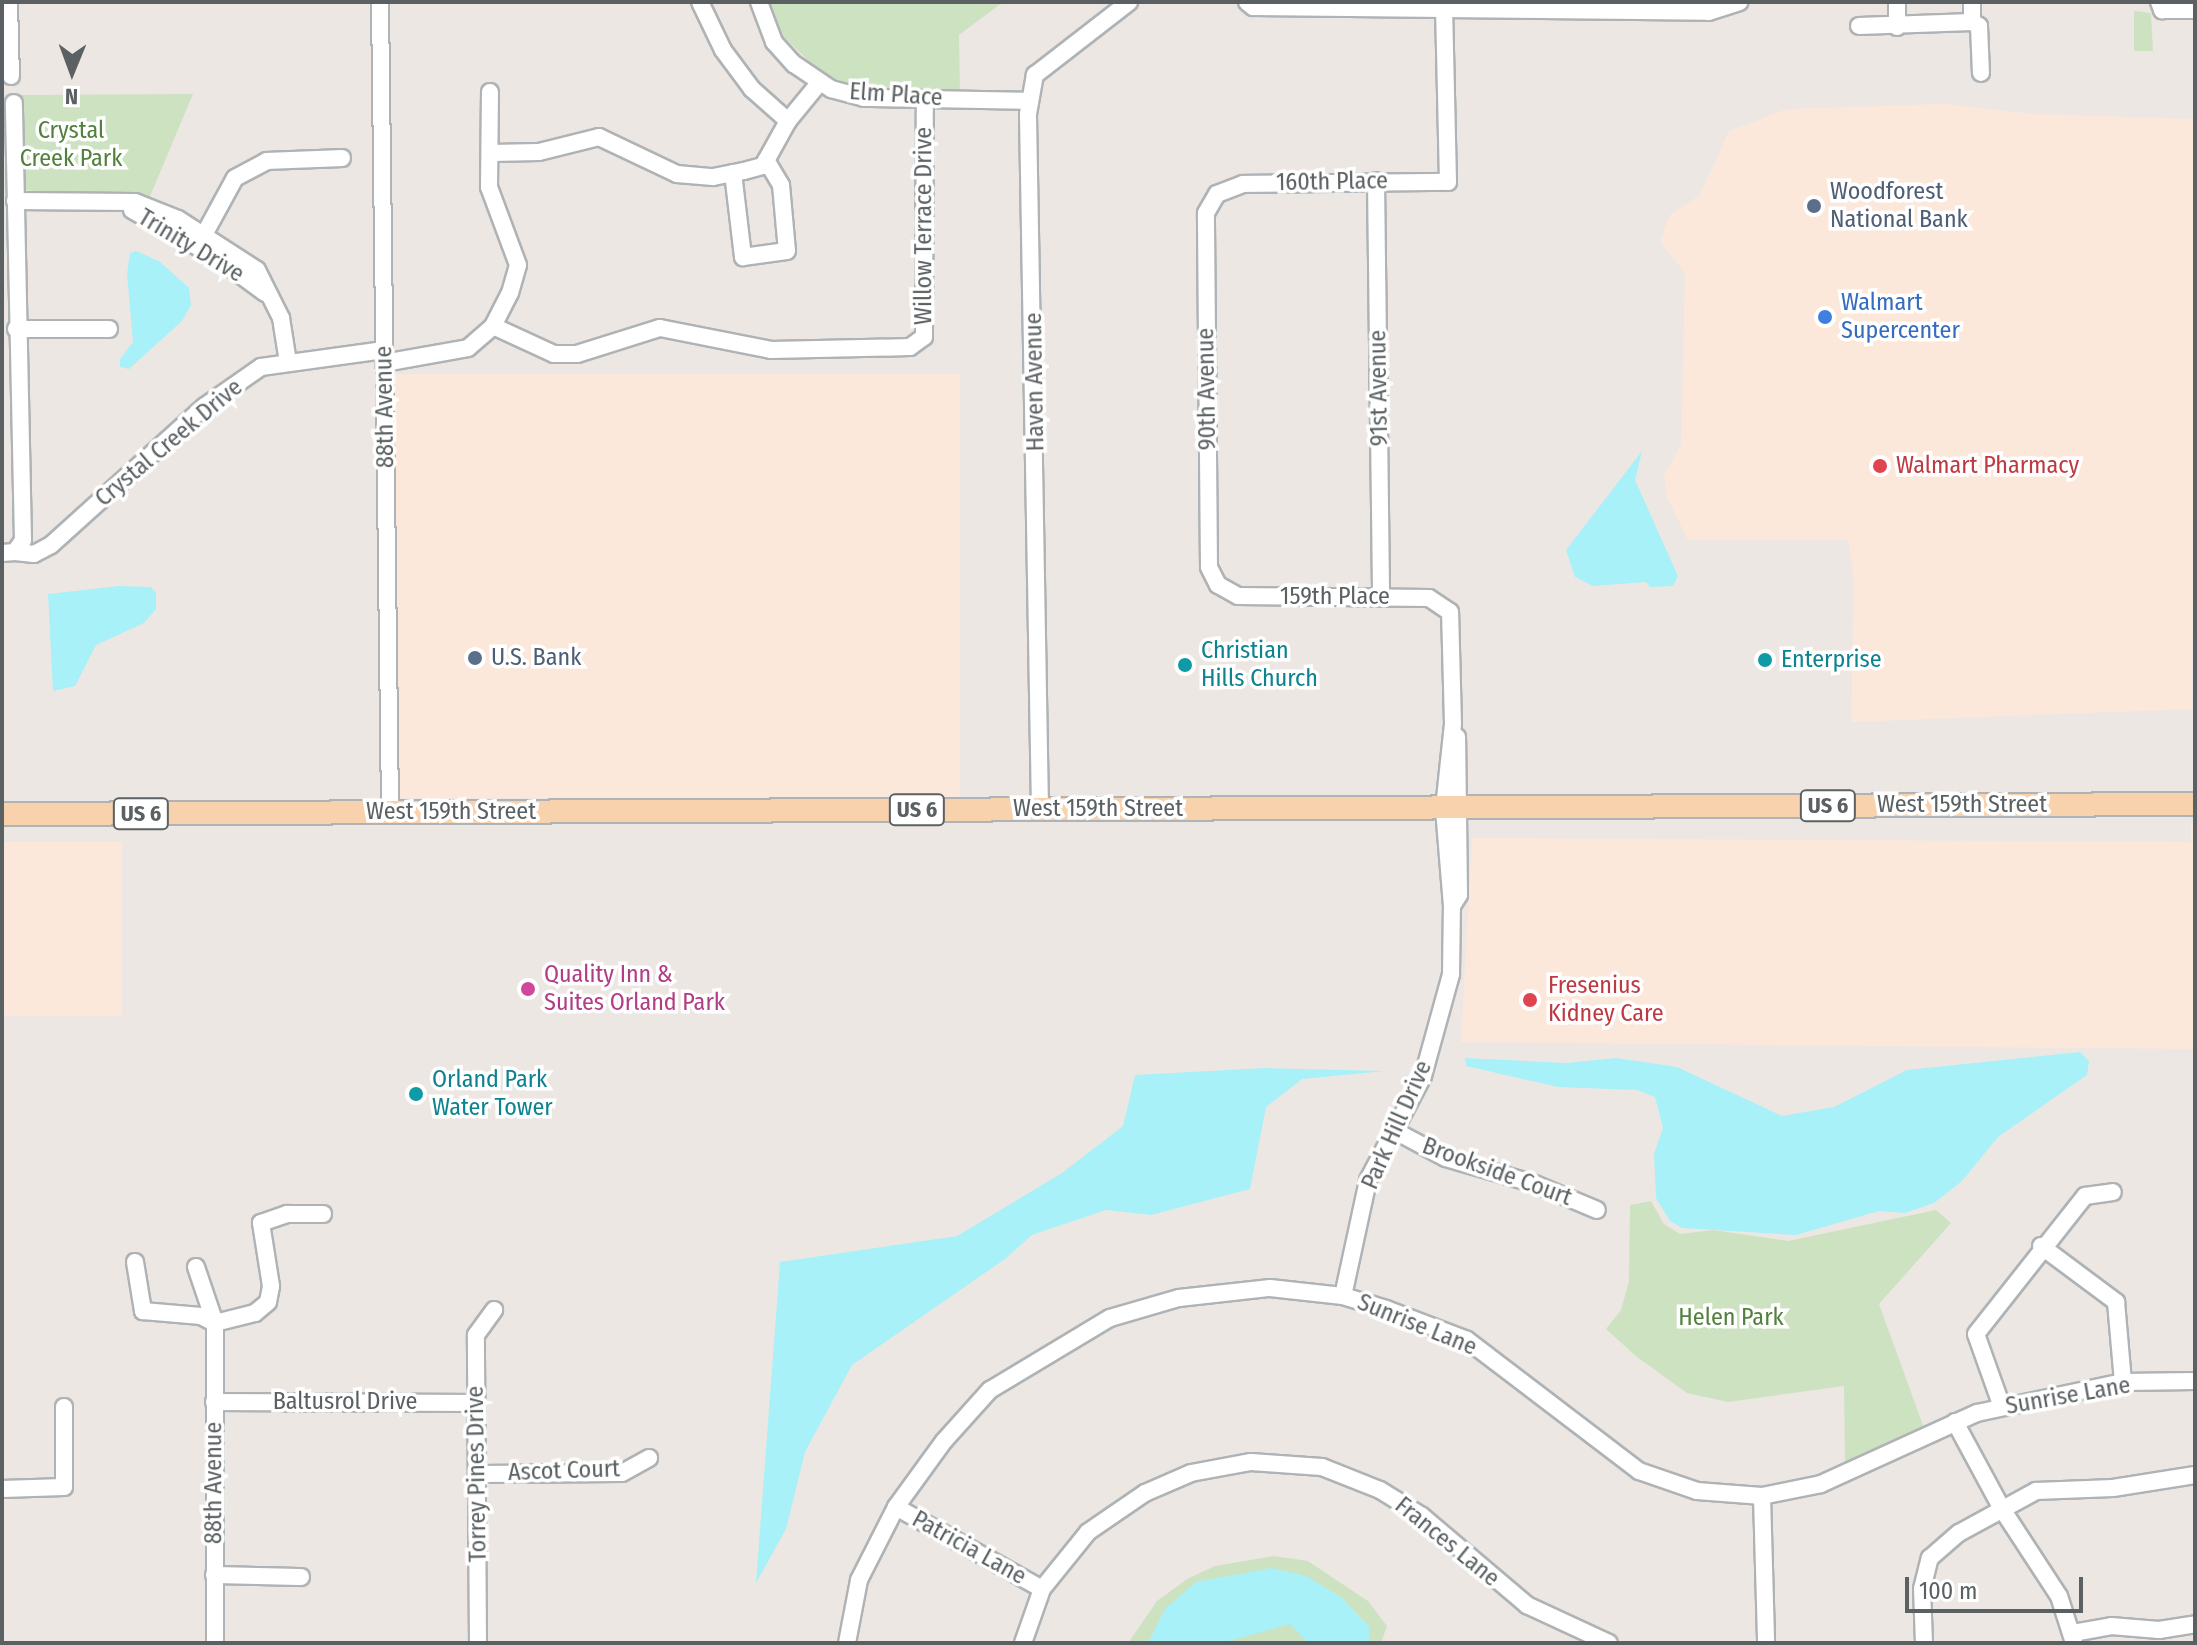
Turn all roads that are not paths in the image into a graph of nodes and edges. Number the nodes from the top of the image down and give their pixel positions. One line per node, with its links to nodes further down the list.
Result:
1 (9, 2): 17 (street)
2 (380, 2): 35 (street, 88th Avenue)
3 (700, 2): 23 (street)
4 (759, 2): 18 (street, Elm Place)
5 (1129, 2): 21 (street, Haven Avenue)
6 (1247, 2): 11 (street)
7 (1738, 2): 11 (street)
8 (1897, 2): 15 (street)
9 (1972, 2): 13 (street)
10 (2159, 2): 12 (street)
11 (1444, 8): 28 (street, 160th Place)
12 (2195, 10)
13 (1972, 22): 15 (street); 16 (street)
14 (1859, 26): 15 (street)
15 (1897, 27)
16 (1981, 73)
17 (11, 76)
18 (820, 82): 20 (street, Elm Place); 23 (street)
19 (490, 92): 24 (street)
20 (925, 99): 21 (street, Elm Place); 32 (street, Willow Terrace Drive)
21 (1030, 101): 42 (street, Haven Avenue)
22 (14, 103): 30 (street)
23 (788, 121): 26 (street)
24 (491, 153): 27 (street); 32 (street)
25 (342, 158): 31 (street)
26 (766, 160): 27 (street); 27 (street)
27 (733, 173)
28 (1376, 181): 29 (street, 160th Place); 39 (street, 91st Avenue)
29 (1217, 194): 38 (street, 90th Avenue)
30 (15, 201): 31 (street, Trinity Drive); 33 (street)
31 (201, 240): 36 (street, Trinity Drive)
32 (493, 326): 35 (street, Crystal Creek Drive)
33 (16, 329): 34 (street); 37 (street)
34 (109, 329)
35 (384, 356): 36 (street, Crystal Creek Drive); 43 (street, 88th Avenue)
36 (288, 362): 37 (street, Crystal Creek Drive)
37 (8, 553)
38 (1218, 585): 39 (street, 159th Place)
39 (1381, 596): 41 (street, 159th Place)
40 (2195, 804): 41 (main road, West 159th Street / US 6)
41 (1452, 808): 42 (main road, West 159th Street / US 6); 45 (street, Park Hill Drive)
42 (1040, 810): 43 (main road, West 159th Street / US 6)
43 (390, 813): 44 (main road, West 159th Street / US 6)
44 (2, 814)
45 (1397, 1132): 47 (street, Brookside Court); 52 (street, Park Hill Drive)
46 (2113, 1192): 49 (street)
47 (1597, 1210)
48 (323, 1214): 54 (street)
49 (2041, 1246): 56 (street); 60 (street)
50 (135, 1262): 54 (street)
51 (196, 1267): 54 (street, 88th Avenue)
52 (1343, 1296): 66 (street, Sunrise Lane); 67 (street, Sunrise Lane)
53 (494, 1310): 58 (street, Torrey Pines Drive)
54 (215, 1323): 57 (street, 88th Avenue)
55 (2195, 1381): 56 (street, Sunrise Lane)
56 (2123, 1382): 60 (street, Sunrise Lane)
57 (214, 1402): 58 (street, Baltusrol Drive); 69 (street, 88th Avenue)
58 (475, 1403): 63 (street, Torrey Pines Drive)
59 (64, 1407): 65 (street)
60 (2002, 1407): 61 (street, Sunrise Lane)
61 (1955, 1422): 66 (street, Sunrise Lane); 68 (street)
62 (649, 1458): 63 (street, Ascot Court)
63 (477, 1474): 75 (street, Torrey Pines Drive)
64 (2195, 1475): 68 (street)
65 (2, 1489)
66 (1762, 1496): 79 (street)
67 (896, 1507): 71 (street, Patricia Lane); 76 (street, Sunrise Lane)
68 (2002, 1509): 73 (street); 80 (street)
69 (214, 1575): 70 (street); 74 (street, 88th Avenue)
70 (301, 1577)
71 (1042, 1589): 77 (street, Frances Lane); 78 (street, Frances Lane)
72 (2195, 1624): 73 (street)
73 (2074, 1638)
74 (215, 1643)
75 (478, 1643)
76 (847, 1643)
77 (1023, 1643)
78 (1609, 1643)
79 (1766, 1643)
80 (1924, 1643)

